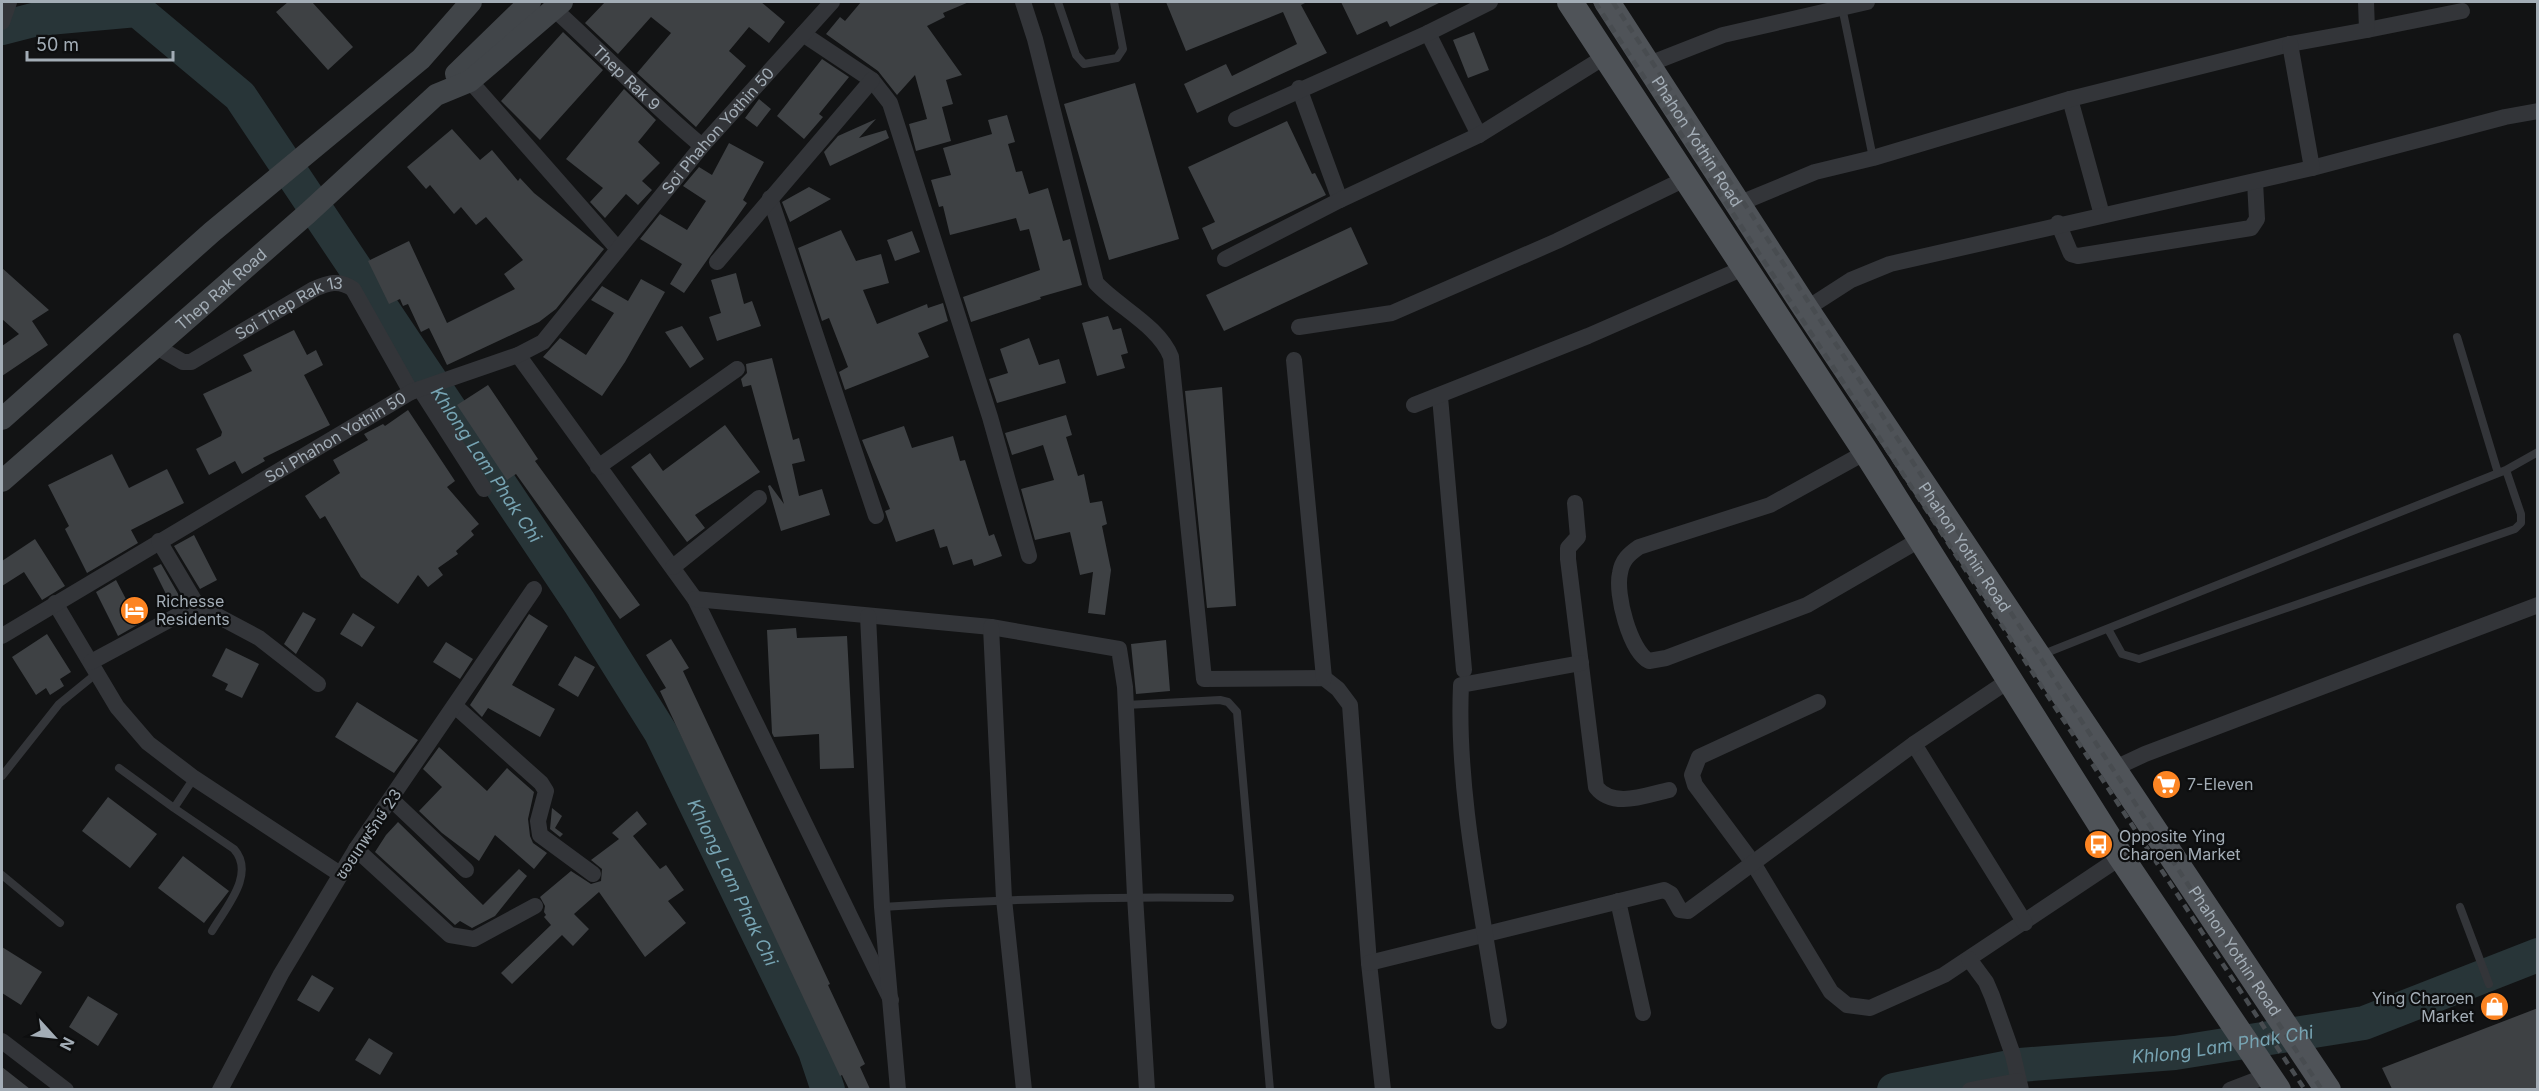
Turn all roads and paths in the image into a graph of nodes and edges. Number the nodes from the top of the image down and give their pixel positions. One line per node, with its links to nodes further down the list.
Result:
1 (9, 2): 17 (street)
2 (471, 2): 23 (main road)
3 (487, 2): 23 (main road)
4 (530, 2): 28 (main road, Thep Rak Road)
5 (832, 2): 20 (street, Soi Phahon Yothin 50)
6 (1023, 2): 85 (street)
7 (1058, 2): 8 (lane)
8 (1114, 2)
9 (1490, 2): 19 (street)
10 (1570, 2): 22 (main road, Phahon Yothin Road)
11 (1607, 2): 24 (main road, Phahon Yothin Road)
12 (1867, 2): 15 (street)
13 (2366, 2): 18 (street)
14 (558, 5): 26 (main road, Thep Rak Road); 33 (street, Thep Rak 9)
15 (1842, 8): 24 (street); 34 (lane)
16 (2462, 11): 18 (street)
17 (2, 22)
18 (2367, 30): 21 (street)
19 (1428, 33): 27 (street); 32 (street)
20 (803, 34): 25 (street); 33 (street, Soi Phahon Yothin 50)
21 (2290, 44): 29 (street); 35 (street)
22 (1606, 56): 32 (street); 36 (main road, Phahon Yothin Road)
23 (422, 59): 57 (main road)
24 (1649, 64): 40 (main road, Phahon Yothin Road)
25 (872, 80): 38 (street); 70 (street)
26 (470, 81): 28 (main road, Thep Rak Road); 43 (street)
27 (1299, 88): 31 (street); 39 (street)
28 (436, 95): 50 (main road, Thep Rak Road)
29 (2070, 99): 34 (street); 41 (street)
30 (2538, 111): 35 (street)
31 (1236, 119)
32 (1479, 135): 39 (street)
33 (702, 146): 43 (street, Soi Phahon Yothin 50)
34 (1873, 158): 40 (street)
35 (2312, 168): 37 (street)
36 (1688, 178): 46 (main road, Phahon Yothin Road); 48 (street)
37 (2255, 182): 41 (street); 42 (street)
38 (770, 198): 45 (street); 67 (street)
39 (1340, 200): 44 (street)
40 (1738, 204): 47 (main road, Phahon Yothin Road)
41 (2102, 214): 42 (street)
42 (2058, 223): 47 (street)
43 (617, 248): 51 (street, Soi Phahon Yothin 50)
44 (1226, 259)
45 (717, 262)
46 (1746, 267): 55 (street); 60 (main road, Phahon Yothin Road)
47 (1806, 309): 58 (main road, Phahon Yothin Road)
48 (1299, 327)
49 (2457, 337): 62 (lane)
50 (155, 346): 54 (street, Soi Thep Rak 13); 63 (main road, Thep Rak Road)
51 (518, 355): 54 (street, Soi Phahon Yothin 50); 61 (street)
52 (1294, 360): 85 (street)
53 (737, 369): 61 (street)
54 (418, 389): 64 (street); 69 (street, Soi Phahon Yothin 50)
55 (1440, 397): 56 (street); 84 (street)
56 (1414, 405)
57 (2, 419)
58 (1892, 438): 60 (main road); 81 (main road, Phahon Yothin Road)
59 (2538, 452): 62 (lane)
60 (1868, 455): 68 (main road, Phahon Yothin Road); 68 (street)
61 (598, 468): 71 (street)
62 (2502, 471): 79 (lane); 79 (lane)
63 (2, 481)
64 (484, 489)
65 (759, 498): 71 (street)
66 (1575, 503): 82 (street)
67 (876, 516)
68 (1921, 539): 86 (main road, Phahon Yothin Road)
69 (159, 542): 74 (street, Soi Phahon Yothin 50); 75 (street)
70 (1029, 556)
71 (673, 567): 73 (street)
72 (534, 589): 90 (street, ซอยเทพรักษ์ 23)
73 (695, 599): 77 (street); 120 (street)
74 (55, 603): 80 (street, Soi Phahon Yothin 50); 83 (street)
75 (197, 605): 83 (street); 87 (street)
76 (2538, 605): 93 (street)
77 (868, 616): 78 (street); 111 (street)
78 (990, 627): 89 (street); 108 (street)
79 (2108, 628): 81 (lane)
80 (2, 636)
81 (2039, 659): 86 (main road); 93 (main road, Phahon Yothin Road)
82 (1581, 663): 96 (street); 116 (street)
83 (94, 668): 94 (lane); 95 (street)
84 (1464, 670)
85 (1324, 678): 118 (street)
86 (2008, 681): 91 (street); 100 (main road, Phahon Yothin Road)
87 (318, 684)
88 (1818, 702): 101 (street)
89 (1126, 705): 106 (street); 131 (lane)
90 (455, 706): 97 (street, ซอยเทพรักษ์ 23); 105 (street)
91 (1914, 744): 101 (street); 114 (street)
92 (119, 768): 98 (lane)
93 (2113, 769): 135 (main road, Phahon Yothin Road)
94 (2, 776)
95 (194, 778): 98 (lane); 104 (street)
96 (1669, 790)
97 (391, 799): 99 (street, ซอยเทพรักษ์ 23); 102 (street)
98 (174, 808): 115 (lane)
99 (356, 849): 104 (street, ซอยเทพรักษ์ 23); 110 (street)
100 (2121, 857): 114 (street); 124 (main road, Phahon Yothin Road)
101 (1753, 863): 109 (street); 117 (street)
102 (466, 870)
103 (2, 874): 113 (lane)
104 (340, 874): 127 (street, ซอยเทพรักษ์ 23)
105 (593, 874)
106 (1135, 896): 107 (lane); 108 (lane); 130 (street)
107 (1230, 898)
108 (1004, 899): 111 (lane); 129 (street)
109 (1618, 901): 116 (street); 121 (street)
110 (535, 906)
111 (882, 907): 120 (street)
112 (2460, 907): 119 (lane)
113 (60, 923)
114 (2025, 923): 117 (street)
115 (212, 931)
116 (1486, 935): 118 (street); 122 (street)
117 (1969, 959): 125 (street)
118 (1369, 963): 132 (street)
119 (2489, 984)
120 (891, 999): 128 (street)
121 (1643, 1013)
122 (1498, 1021)
123 (2, 1041): 126 (street)
124 (2268, 1075): 134 (street)
125 (2019, 1082): 133 (street)
126 (66, 1089)
127 (220, 1089)
128 (898, 1089)
129 (1024, 1089)
130 (1147, 1089)
131 (1270, 1089)
132 (1383, 1089)
133 (1970, 1089)
134 (2230, 1089)
135 (2328, 1089)

